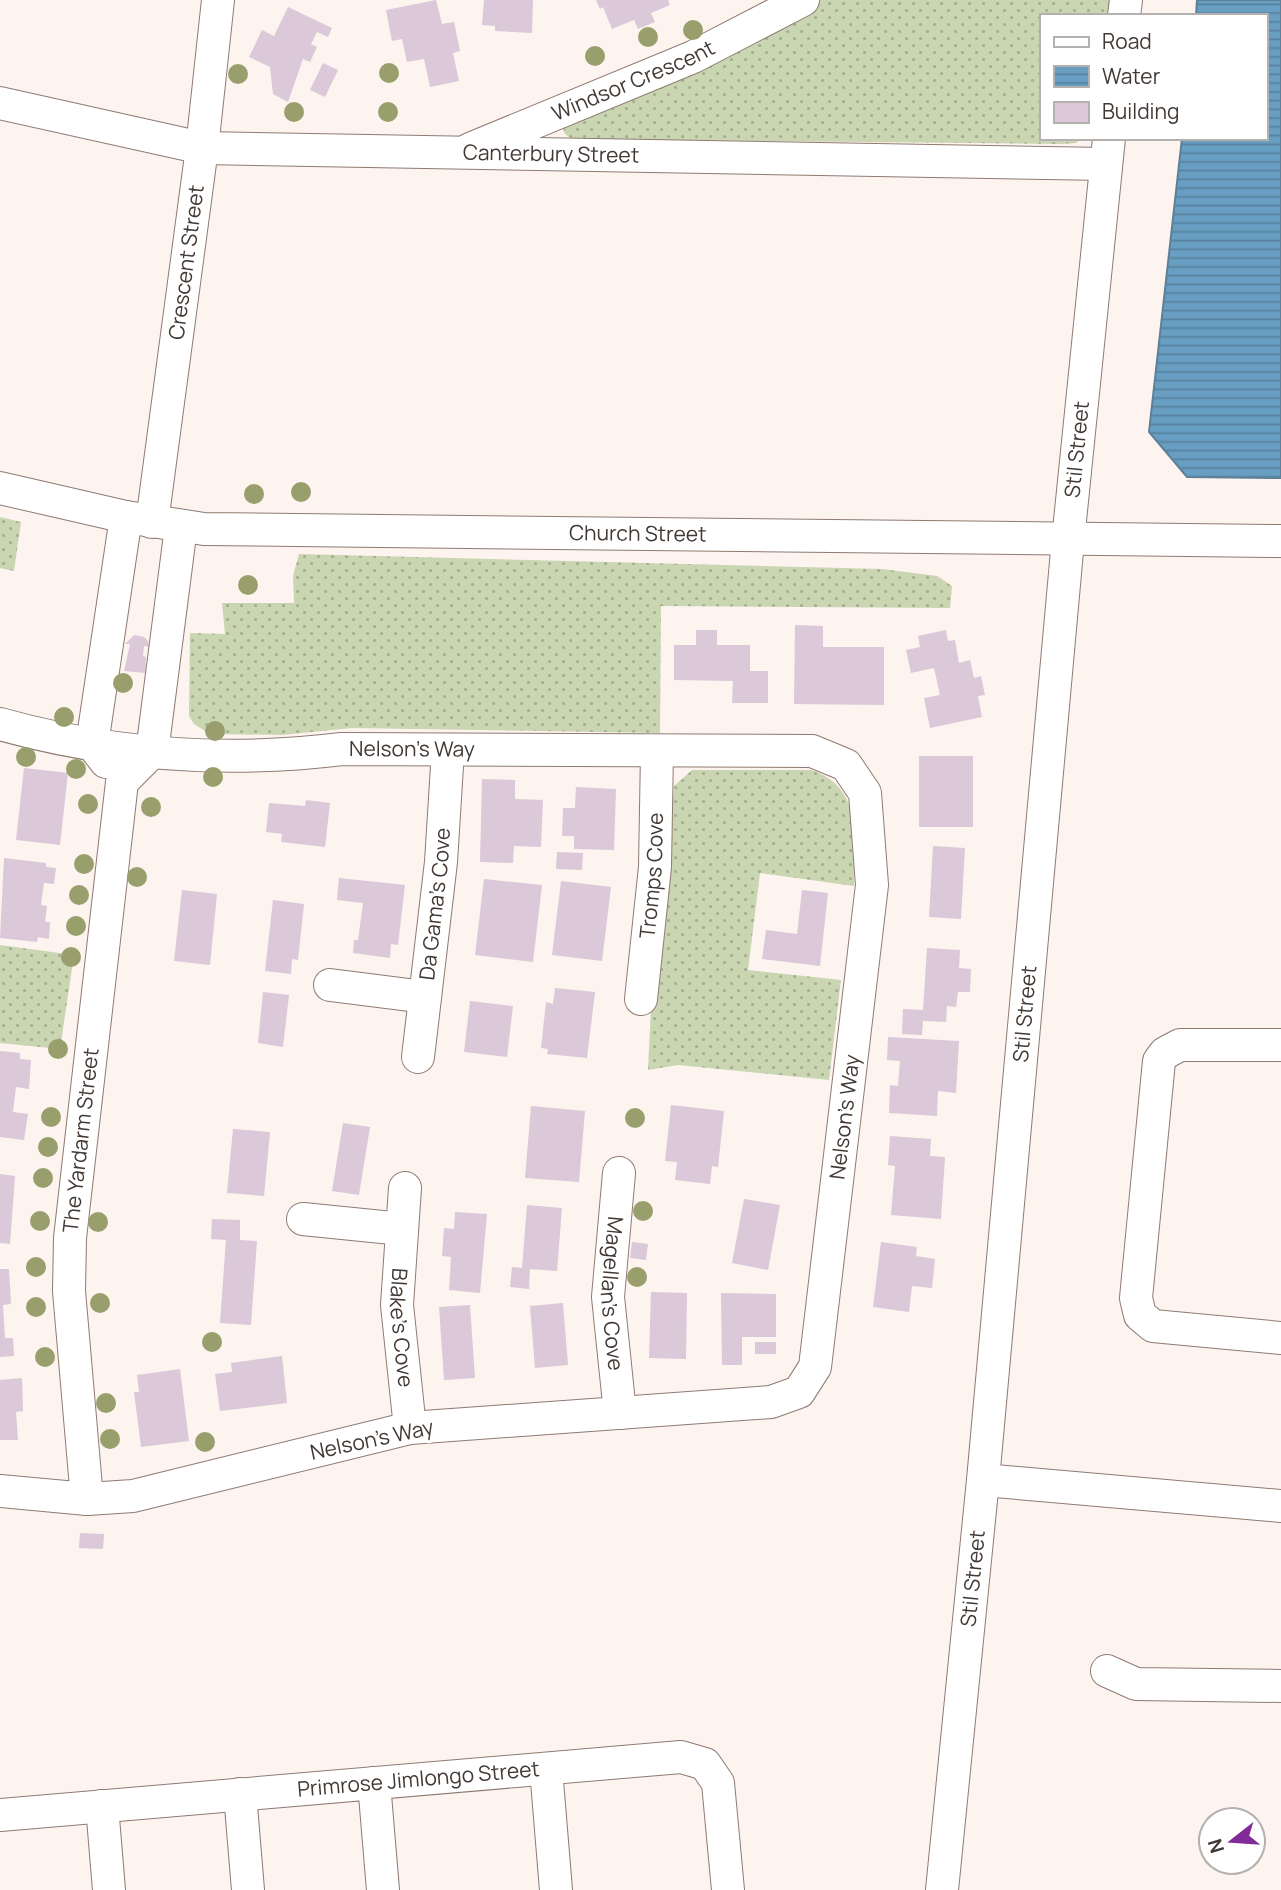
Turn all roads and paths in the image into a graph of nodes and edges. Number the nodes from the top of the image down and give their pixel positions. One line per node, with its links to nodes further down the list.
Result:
1 (218, 0): 4 (street, Crescent Street)
2 (803, 0): 6 (street, Windsor Crescent)
3 (0, 103): 4 (street, Canterbury Street)
4 (202, 148): 6 (street, Canterbury Street); 8 (street, Crescent Street)
5 (1108, 151): 6 (street, Canterbury Street); 9 (street, Stil Street)
6 (459, 154)
7 (0, 488): 8 (street, Church Street)
8 (153, 522): 9 (street, Church Street); 12 (street); 14 (street)
9 (1068, 540): 10 (street, Church Street); 29 (street, Stil Street)
10 (1281, 541)
11 (0, 724): 12 (street, Nelson’s Way)
12 (105, 747): 14 (street, Nelson’s Way); 16 (street)
13 (448, 750): 14 (street, Nelson’s Way); 15 (street, Nelson’s Way); 18 (street, Da Gama’s Cove)
14 (152, 752): 16 (street)
15 (657, 752): 19 (street, Tromps Cove); 27 (street, Nelson’s Way)
16 (122, 782): 31 (street, The Yardarm Street)
17 (330, 985): 18 (street)
18 (425, 997): 21 (street, Da Gama’s Cove)
19 (641, 999)
20 (1281, 1045): 26 (street)
21 (418, 1057)
22 (618, 1173): 27 (street, Magellan’s Cove)
23 (405, 1188): 25 (street, Blake’s Cove)
24 (303, 1219): 25 (street)
25 (402, 1229): 28 (street, Blake’s Cove)
26 (1281, 1338)
27 (620, 1413): 28 (street, Nelson’s Way)
28 (410, 1428): 31 (street, Nelson’s Way)
29 (983, 1480): 32 (street); 45 (street, Stil Street)
30 (0, 1491): 31 (street, Nelson’s Way)
31 (87, 1499)
32 (1281, 1506)
33 (1107, 1671): 34 (street)
34 (1281, 1686)
35 (546, 1769): 36 (street, Primrose Jimlongo Street); 43 (street); 44 (street, Primrose Jimlongo Street)
36 (374, 1783): 37 (street, Primrose Jimlongo Street); 42 (street)
37 (240, 1794): 38 (street, Primrose Jimlongo Street); 41 (street)
38 (102, 1806): 39 (street, Primrose Jimlongo Street); 40 (street)
39 (0, 1815)
40 (109, 1890)
41 (248, 1890)
42 (383, 1890)
43 (556, 1890)
44 (728, 1890)
45 (942, 1890)

